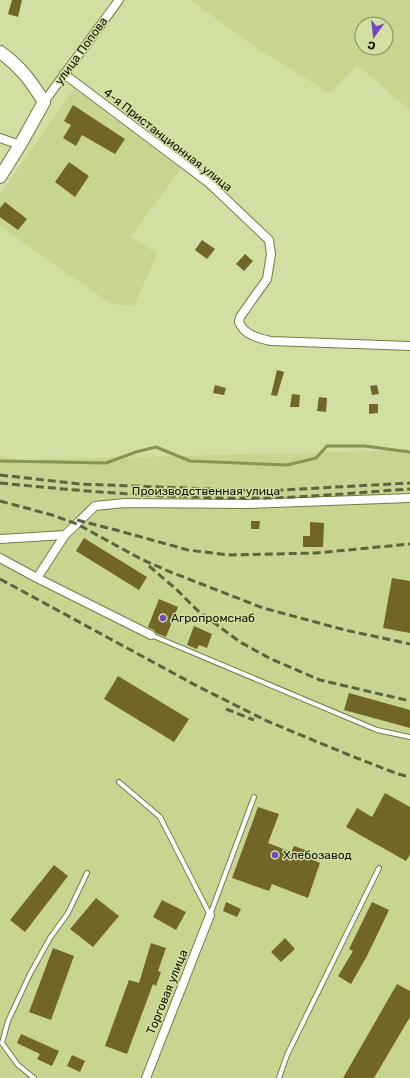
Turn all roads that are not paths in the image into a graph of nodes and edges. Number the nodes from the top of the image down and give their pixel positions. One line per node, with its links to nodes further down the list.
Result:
1 (119, 0): 3 (street, улица Попова)
2 (0, 52): 4 (street)
3 (64, 74): 4 (street, улица Попова); 8 (street, 4-я Пристанционная улица)
4 (44, 102): 6 (street)
5 (0, 138): 6 (street)
6 (20, 145): 7 (street)
7 (0, 177)
8 (410, 346)
9 (410, 498): 10 (street, Производственная улица)
10 (64, 535): 11 (street); 13 (street, Производственная улица)
11 (0, 538)
12 (0, 558): 13 (street)
13 (37, 578): 14 (street)
14 (151, 635): 15 (lane)
15 (410, 737)
16 (119, 782): 20 (lane)
17 (254, 797): 20 (lane)
18 (380, 868): 23 (lane)
19 (87, 873): 21 (lane)
20 (210, 915): 22 (street, Торговая улица)
21 (34, 1078)
22 (146, 1078)
23 (278, 1078)

